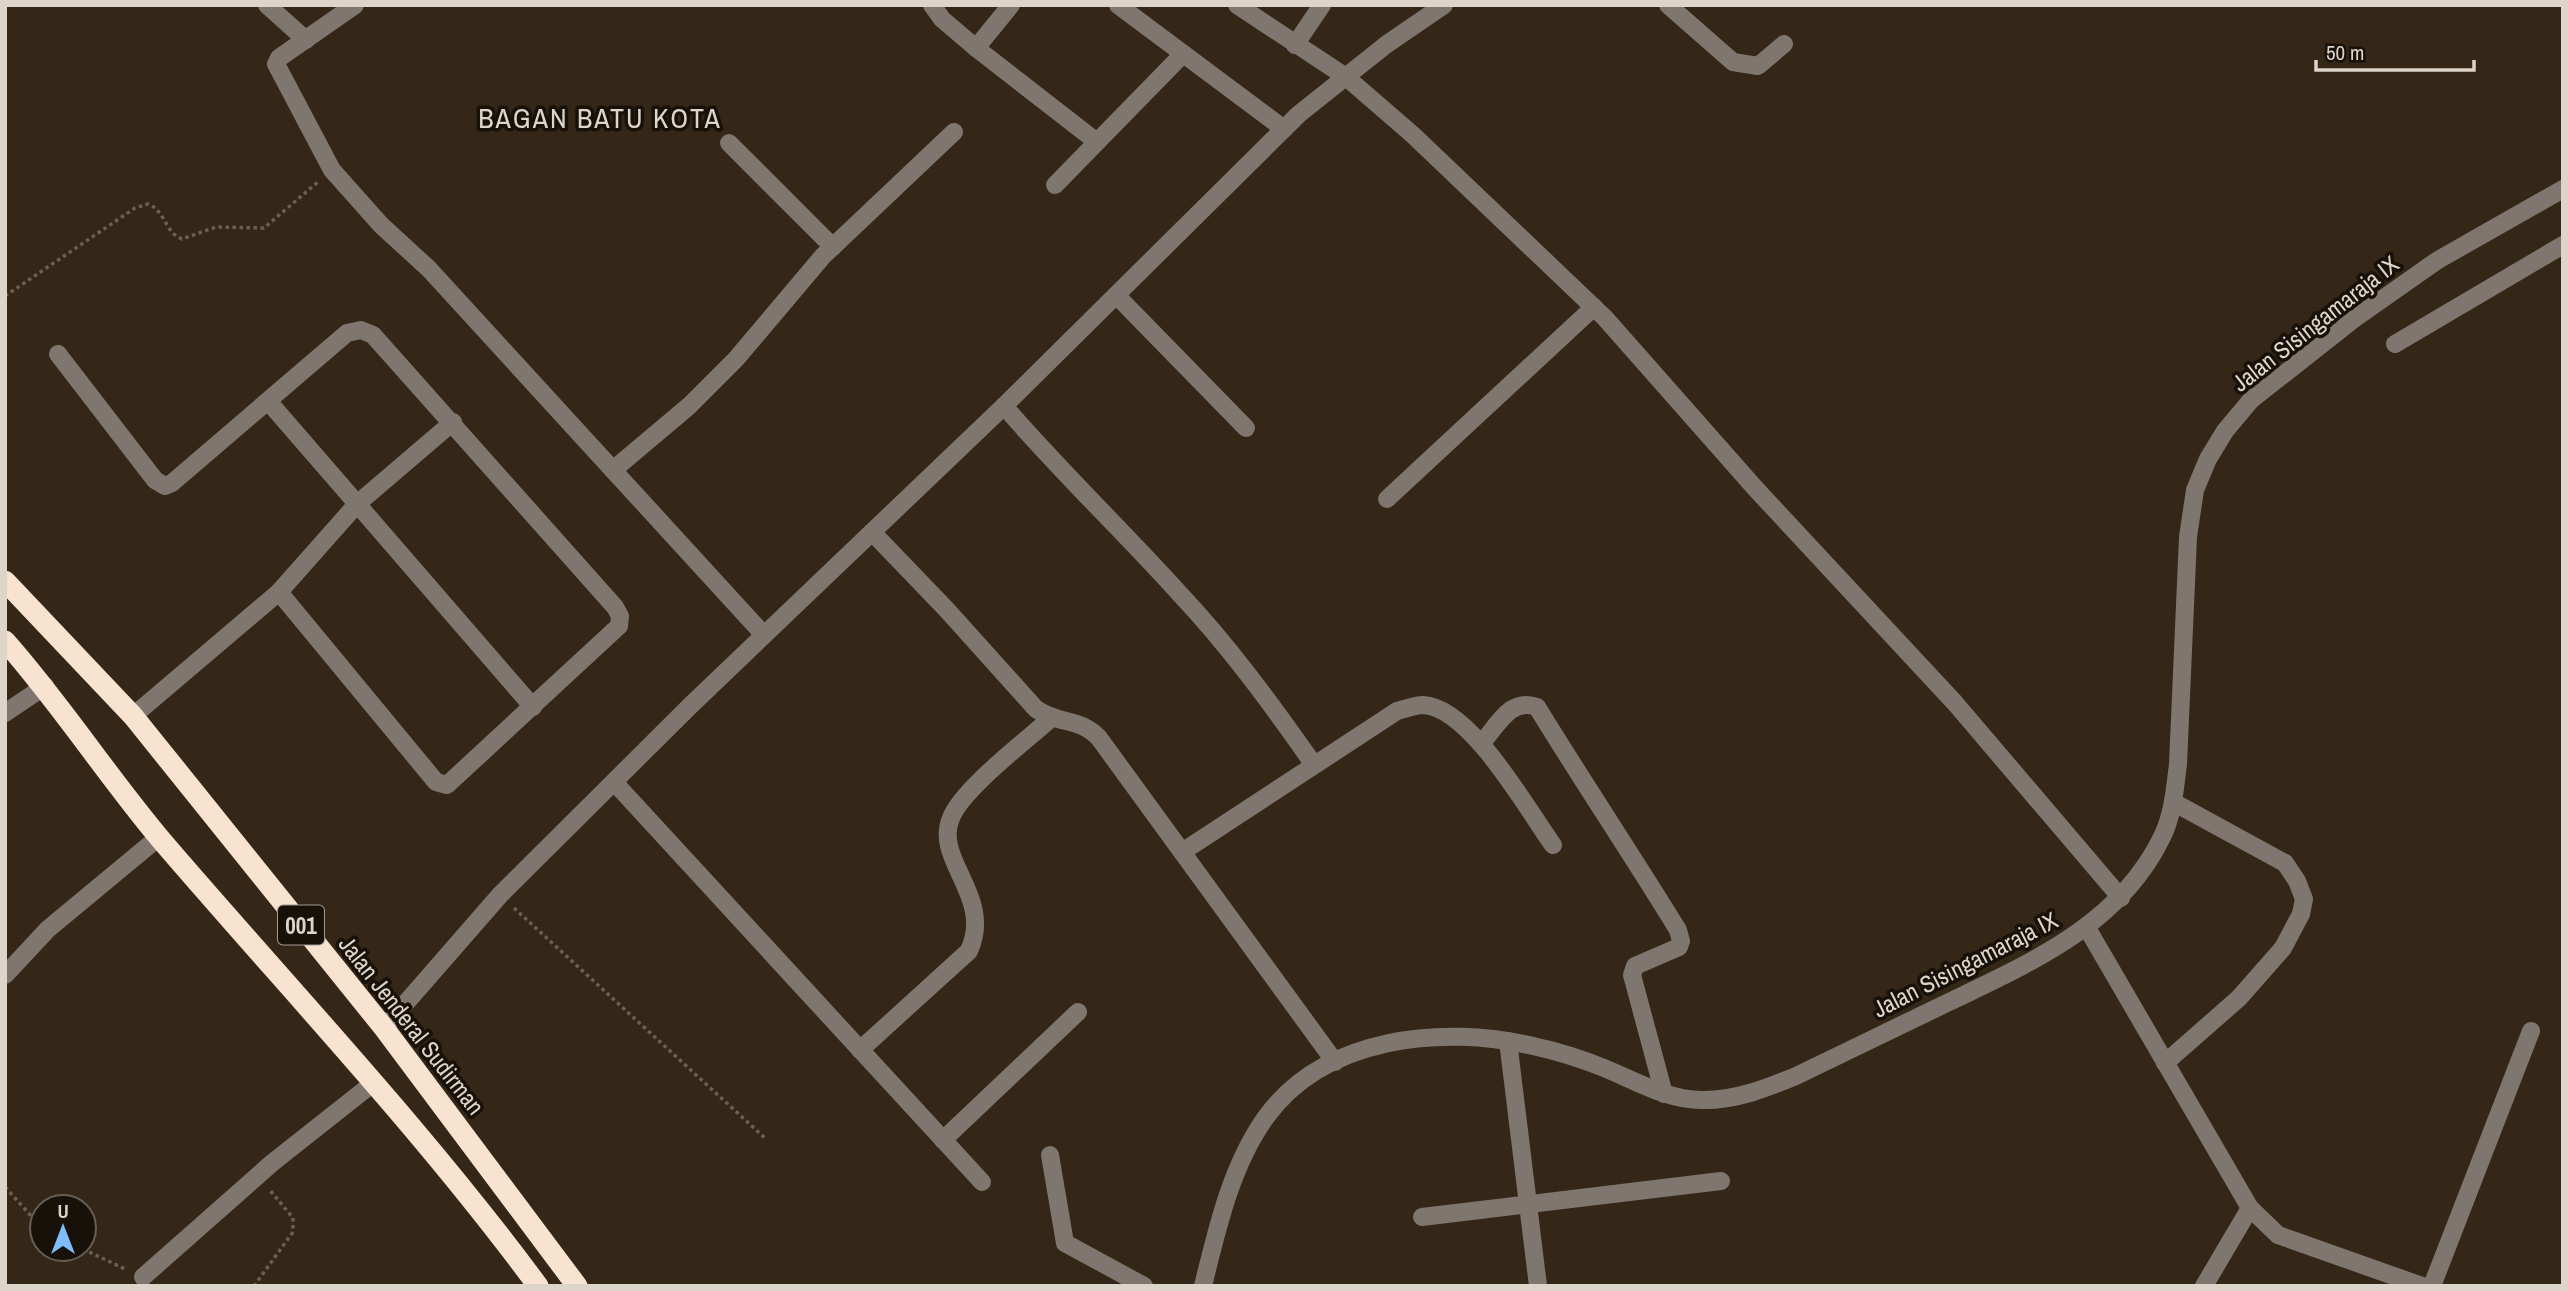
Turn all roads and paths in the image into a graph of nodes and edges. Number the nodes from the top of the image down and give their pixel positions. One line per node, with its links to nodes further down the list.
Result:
1 (267, 5): 10 (street)
2 (355, 5): 10 (street)
3 (932, 5): 13 (street)
4 (1011, 5): 13 (street)
5 (1118, 5): 14 (street)
6 (1237, 5): 12 (street)
7 (1322, 5): 12 (street)
8 (1444, 5): 15 (street)
9 (1668, 5): 11 (street)
10 (306, 40): 20 (street)
11 (1784, 44)
12 (1295, 45): 15 (street)
13 (976, 48): 18 (street)
14 (1183, 54): 16 (street); 18 (street)
15 (1346, 77): 16 (street); 27 (street)
16 (1284, 129): 26 (street)
17 (954, 132): 24 (street)
18 (1097, 142): 21 (street)
19 (729, 143): 24 (street)
20 (332, 170): 25 (path); 34 (street)
21 (1055, 186)
22 (2563, 189): 50 (street, Jalan Sisingamaraja IX)
23 (2563, 245): 28 (street)
24 (832, 247): 34 (street)
25 (5, 296)
26 (1117, 296): 31 (street); 33 (street)
27 (1594, 307): 35 (street); 55 (street)
28 (2395, 344)
29 (58, 354): 30 (street)
30 (268, 401): 32 (street); 36 (street)
31 (1004, 407): 37 (street); 48 (street)
32 (453, 422): 36 (street); 43 (street)
33 (1246, 428)
34 (613, 470): 40 (street)
35 (1388, 499)
36 (357, 504): 39 (street); 43 (street)
37 (872, 532): 40 (street); 46 (street)
38 (5, 581): 45 (highway, Jalan Jenderal Sudirman / 001)
39 (279, 592): 43 (street); 45 (street)
40 (764, 635): 49 (street)
41 (5, 641): 42 (highway, 001)
42 (45, 686): 44 (street); 51 (highway, 001)
43 (533, 707)
44 (5, 713)
45 (133, 716): 59 (highway, Jalan Jenderal Sudirman / 001)
46 (1050, 719): 53 (street); 62 (street)
47 (1481, 744): 48 (street); 52 (street); 66 (street)
48 (1314, 765): 53 (street)
49 (614, 782): 54 (street); 62 (street)
50 (2173, 802): 55 (street, Jalan Sisingamaraja IX); 64 (street)
51 (159, 837): 57 (street); 65 (highway, 001)
52 (1553, 845)
53 (1182, 852): 63 (street)
54 (500, 895): 59 (street); 69 (path)
55 (2121, 898): 56 (street, Jalan Sisingamaraja IX)
56 (2087, 928): 64 (street); 66 (street, Jalan Sisingamaraja IX)
57 (5, 975)
58 (1078, 1012): 70 (street)
59 (384, 1028): 67 (highway, Jalan Jenderal Sudirman / 001)
60 (2531, 1031): 90 (street)
61 (1508, 1041): 63 (street, Jalan Sisingamaraja IX); 66 (street, Jalan Sisingamaraja IX); 76 (street)
62 (860, 1050): 70 (street)
63 (1335, 1062): 86 (street, Jalan Sisingamaraja IX)
64 (2165, 1063): 77 (street)
65 (372, 1084): 68 (highway, 001); 72 (street)
66 (1664, 1094)
67 (442, 1106): 68 (highway); 84 (highway, Jalan Jenderal Sudirman / 001)
68 (413, 1127): 82 (highway, 001)
69 (766, 1139)
70 (943, 1140): 74 (street)
71 (1050, 1155): 85 (street)
72 (262, 1174): 81 (street); 83 (path)
73 (1721, 1181): 76 (street)
74 (982, 1182)
75 (5, 1187): 78 (path)
76 (1527, 1203): 79 (street); 87 (street)
77 (2250, 1208): 88 (street); 89 (street)
78 (28, 1212)
79 (1422, 1217)
80 (98, 1256): 81 (path)
81 (143, 1277)
82 (531, 1283)
83 (254, 1286)
84 (577, 1286)
85 (1144, 1286)
86 (1203, 1286)
87 (1538, 1286)
88 (2204, 1286)
89 (2422, 1286)
90 (2432, 1286)

